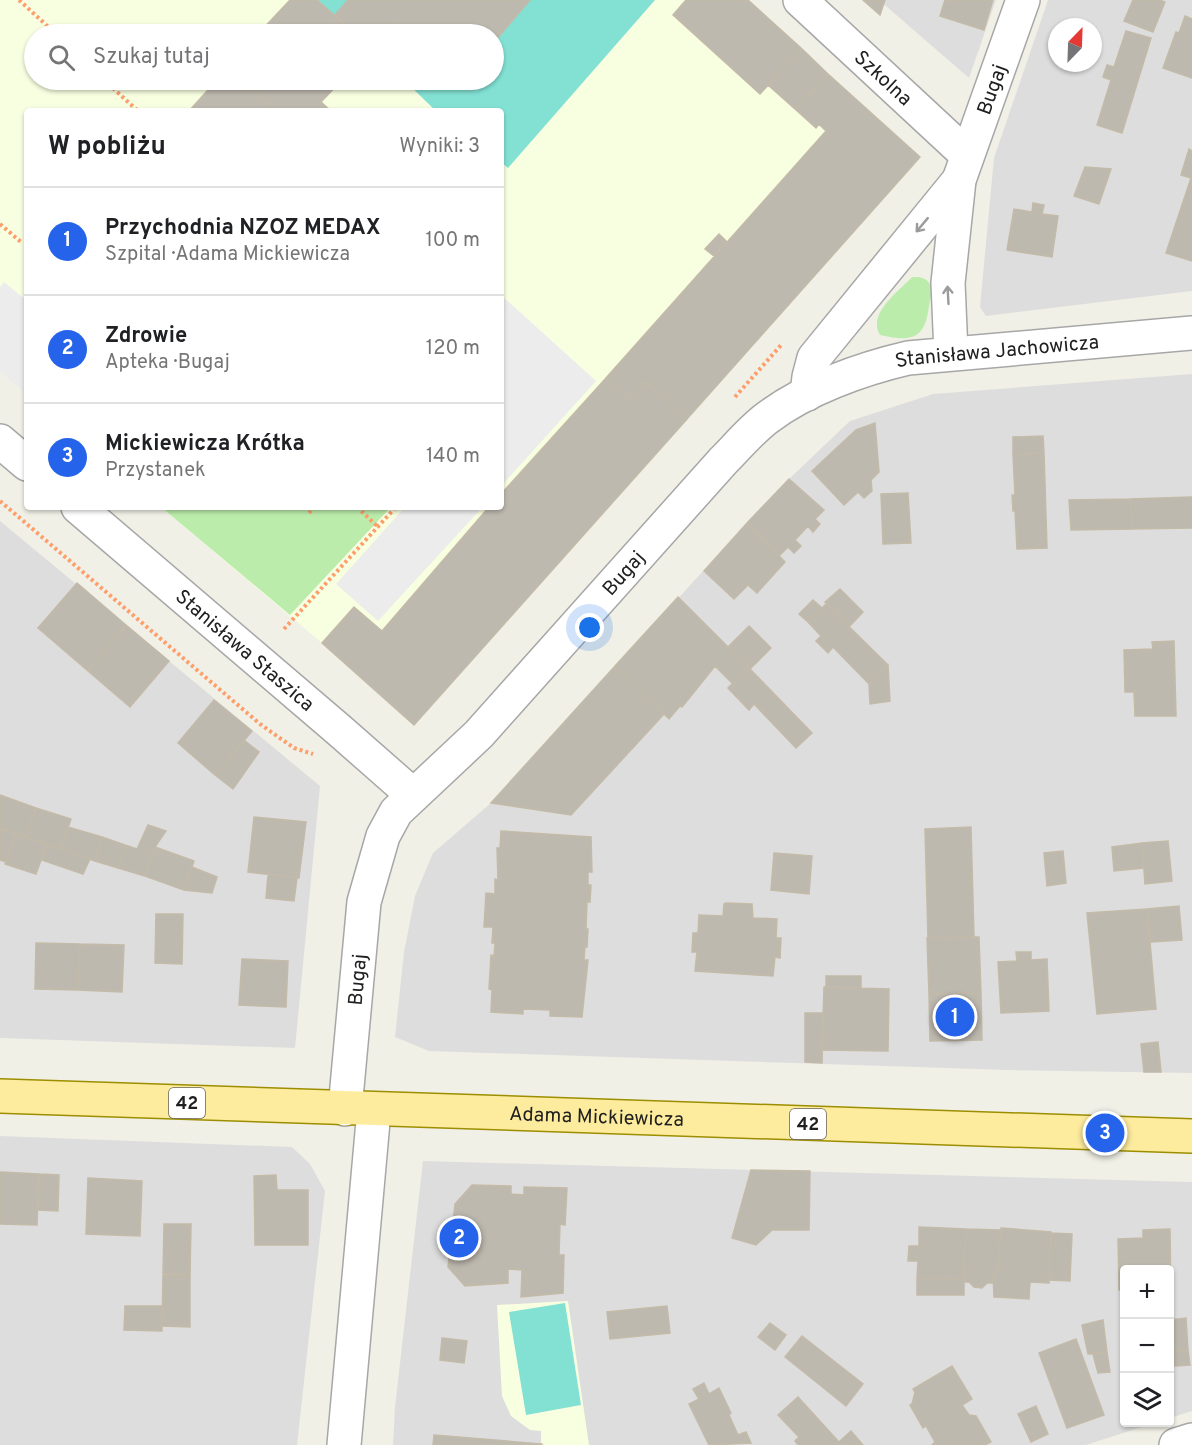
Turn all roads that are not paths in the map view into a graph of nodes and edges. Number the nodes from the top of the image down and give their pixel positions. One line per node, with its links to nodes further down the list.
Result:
1 (800, 0): 3 (street, Szkolna)
2 (1023, 0): 3 (street, Bugaj)
3 (963, 167): 5 (street, Bugaj, one-way to 3); 6 (street, Bugaj, one-way to 6)
4 (1192, 333): 5 (street, Stanisława Jachowicza)
5 (951, 353): 6 (street, Stanisława Jachowicza)
6 (807, 394): 10 (street, Bugaj)
7 (0, 441): 8 (street)
8 (24, 461)
9 (82, 510): 10 (street, Stanisława Staszica)
10 (413, 795): 12 (street, Bugaj)
11 (0, 1096): 12 (main road, Adama Mickiewicza / 42)
12 (359, 1109): 13 (main road, Adama Mickiewicza / 42); 15 (street, Bugaj)
13 (1192, 1136)
14 (1192, 1440): 16 (street)
15 (344, 1445)
16 (1176, 1445)

